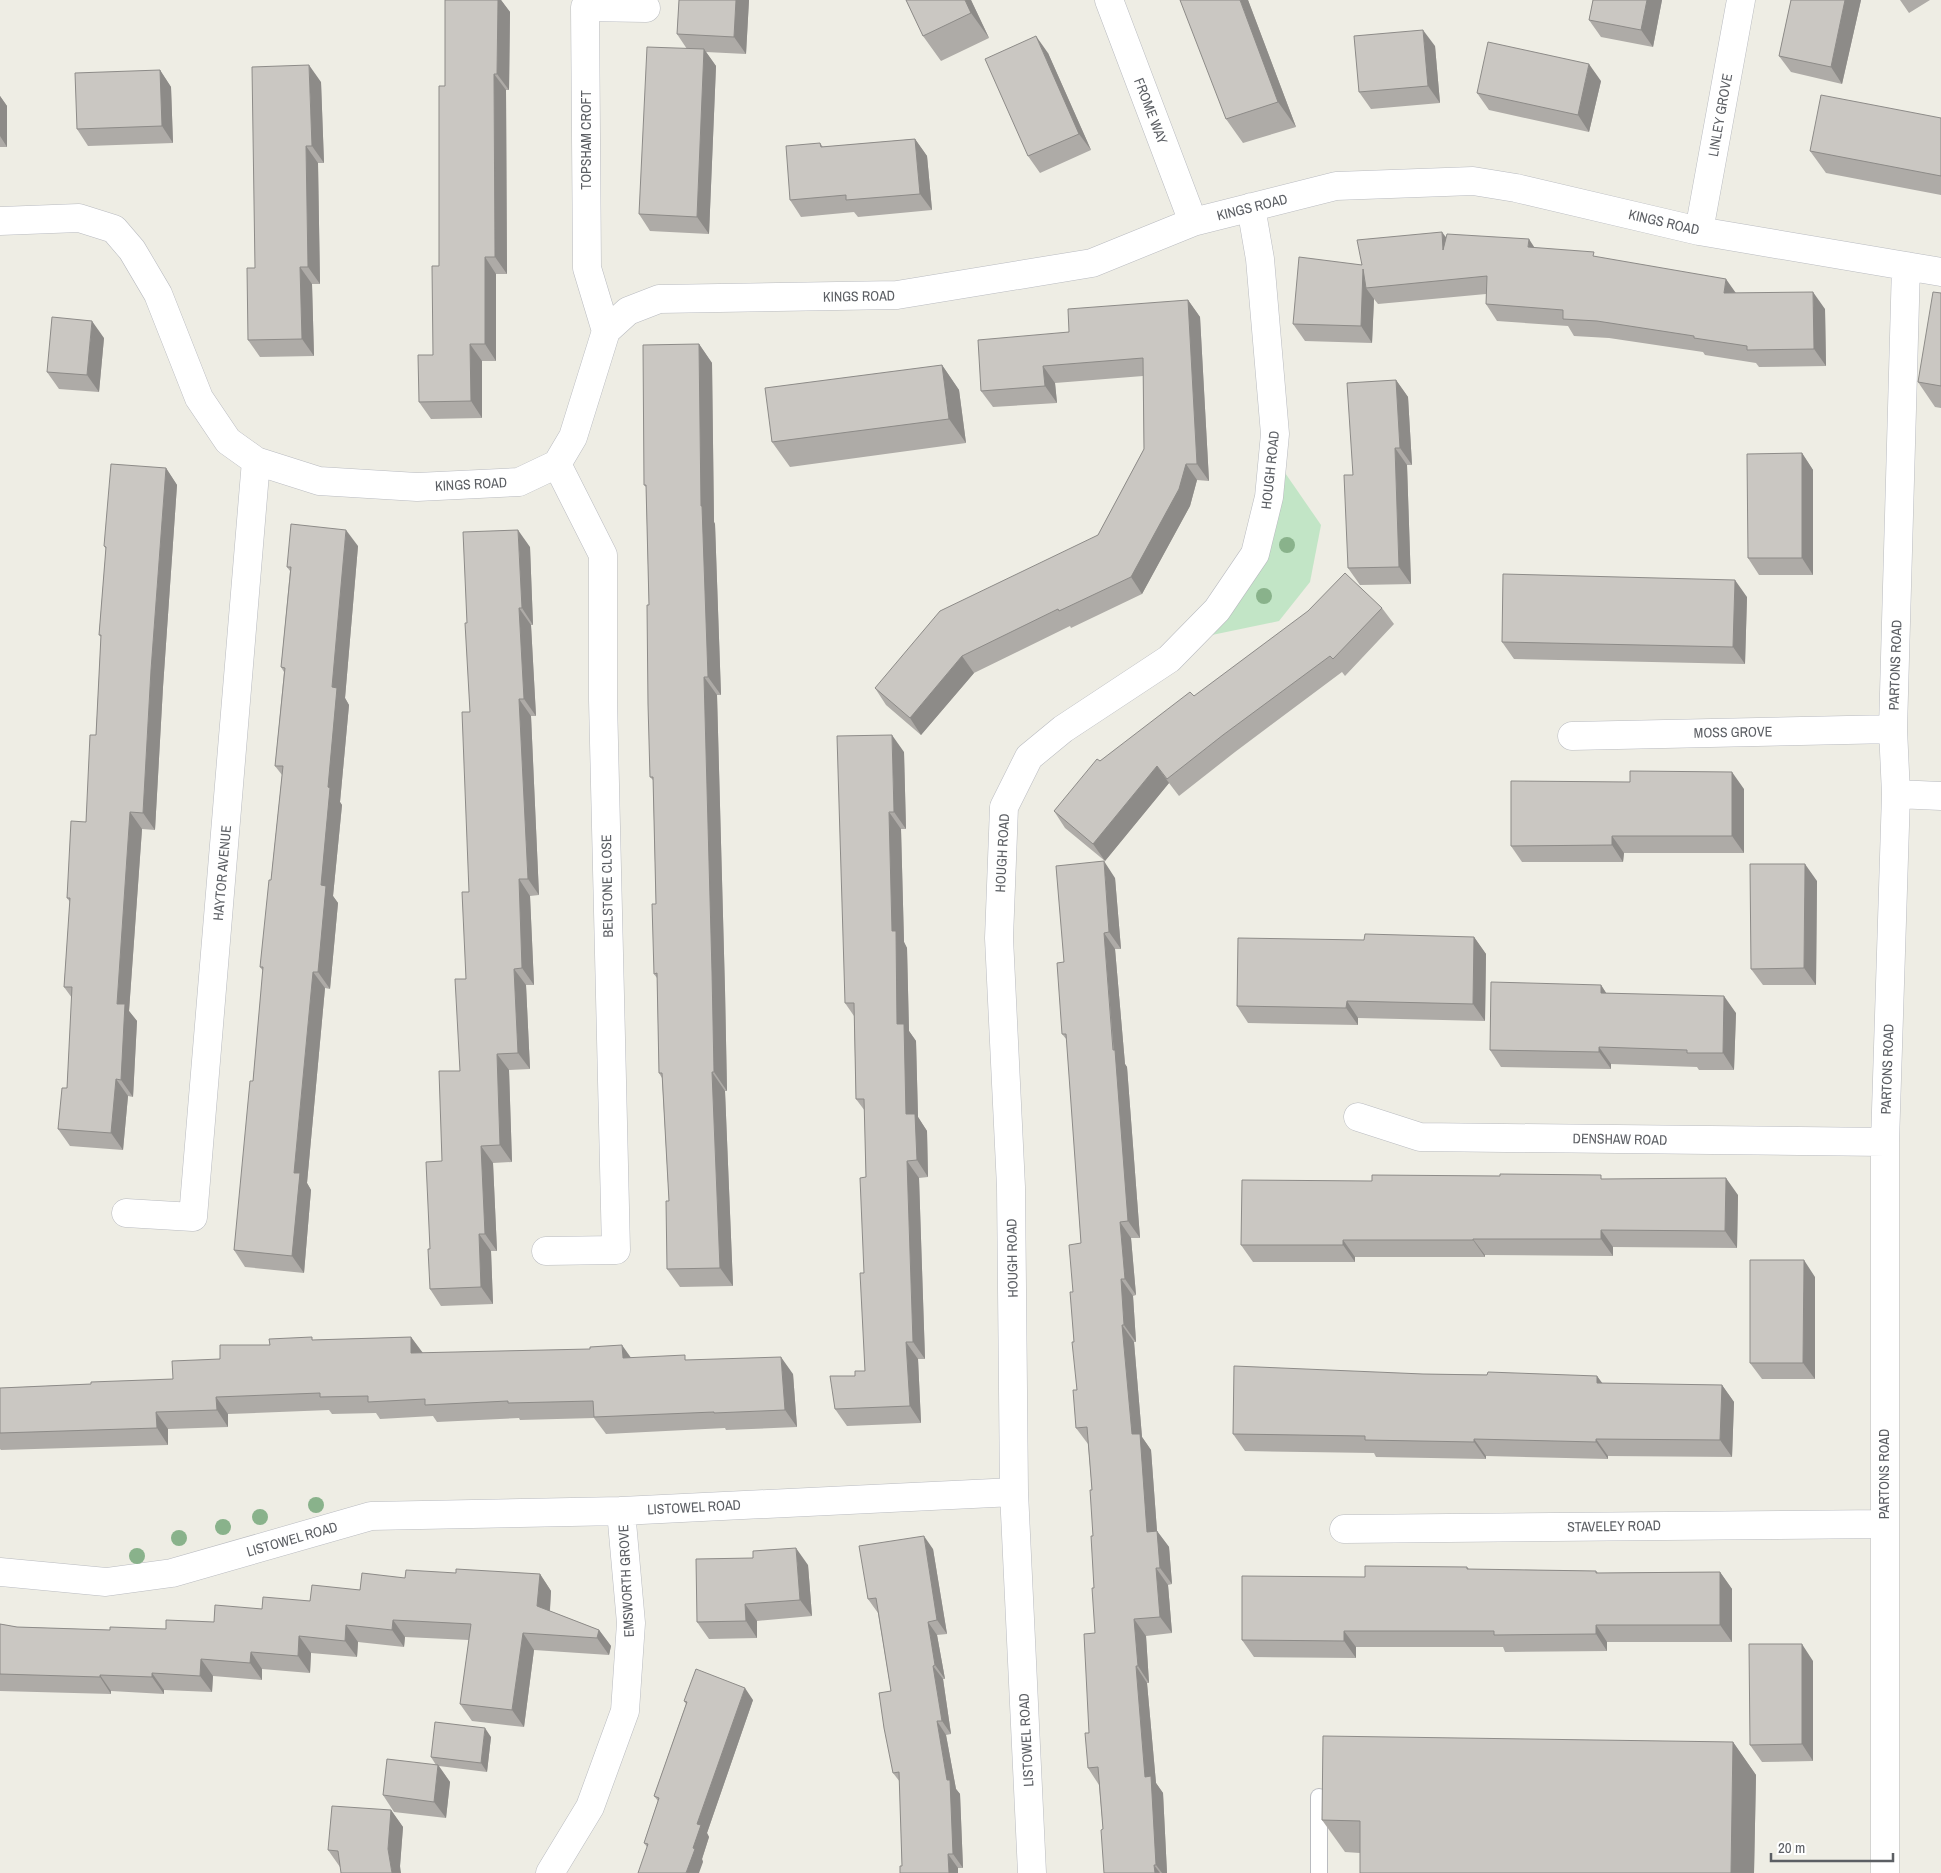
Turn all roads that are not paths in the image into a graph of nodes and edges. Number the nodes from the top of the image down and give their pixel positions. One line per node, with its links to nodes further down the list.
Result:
1 (1109, 0): 6 (street, FROME WAY)
2 (1741, 0): 7 (street, LINLEY GROVE)
3 (646, 8): 10 (street, TOPSHAM CROFT)
4 (1251, 208): 6 (street, KINGS ROAD); 7 (street, KINGS ROAD); 21 (street, HOUGH ROAD)
5 (0, 221): 11 (street, KINGS ROAD)
6 (1193, 222): 10 (street, KINGS ROAD)
7 (1699, 231): 8 (street, KINGS ROAD)
8 (1906, 266): 9 (street, KINGS ROAD); 13 (street, PARTONS ROAD)
9 (1941, 272)
10 (606, 331): 12 (street)
11 (256, 461): 12 (street, KINGS ROAD); 19 (street, HAYTOR AVENUE)
12 (557, 464): 20 (street, BELSTONE CLOSE)
13 (1893, 729): 14 (street, MOSS GROVE); 15 (street, PARTONS ROAD)
14 (1572, 736)
15 (1896, 794): 16 (street); 18 (street, PARTONS ROAD)
16 (1941, 796)
17 (1358, 1117): 18 (street, DENSHAW ROAD)
18 (1885, 1142): 23 (street, PARTONS ROAD)
19 (126, 1213)
20 (546, 1251)
21 (1014, 1492): 22 (street, LISTOWEL ROAD); 28 (street, LISTOWEL ROAD)
22 (621, 1511): 25 (street, LISTOWEL ROAD); 27 (street, EMSWORTH GROVE)
23 (1884, 1524): 24 (street, STAVELEY ROAD); 30 (street, PARTONS ROAD)
24 (1344, 1529)
25 (0, 1572)
26 (1319, 1797): 29 (lane)
27 (550, 1873)
28 (1032, 1873)
29 (1319, 1873)
30 (1885, 1873)

